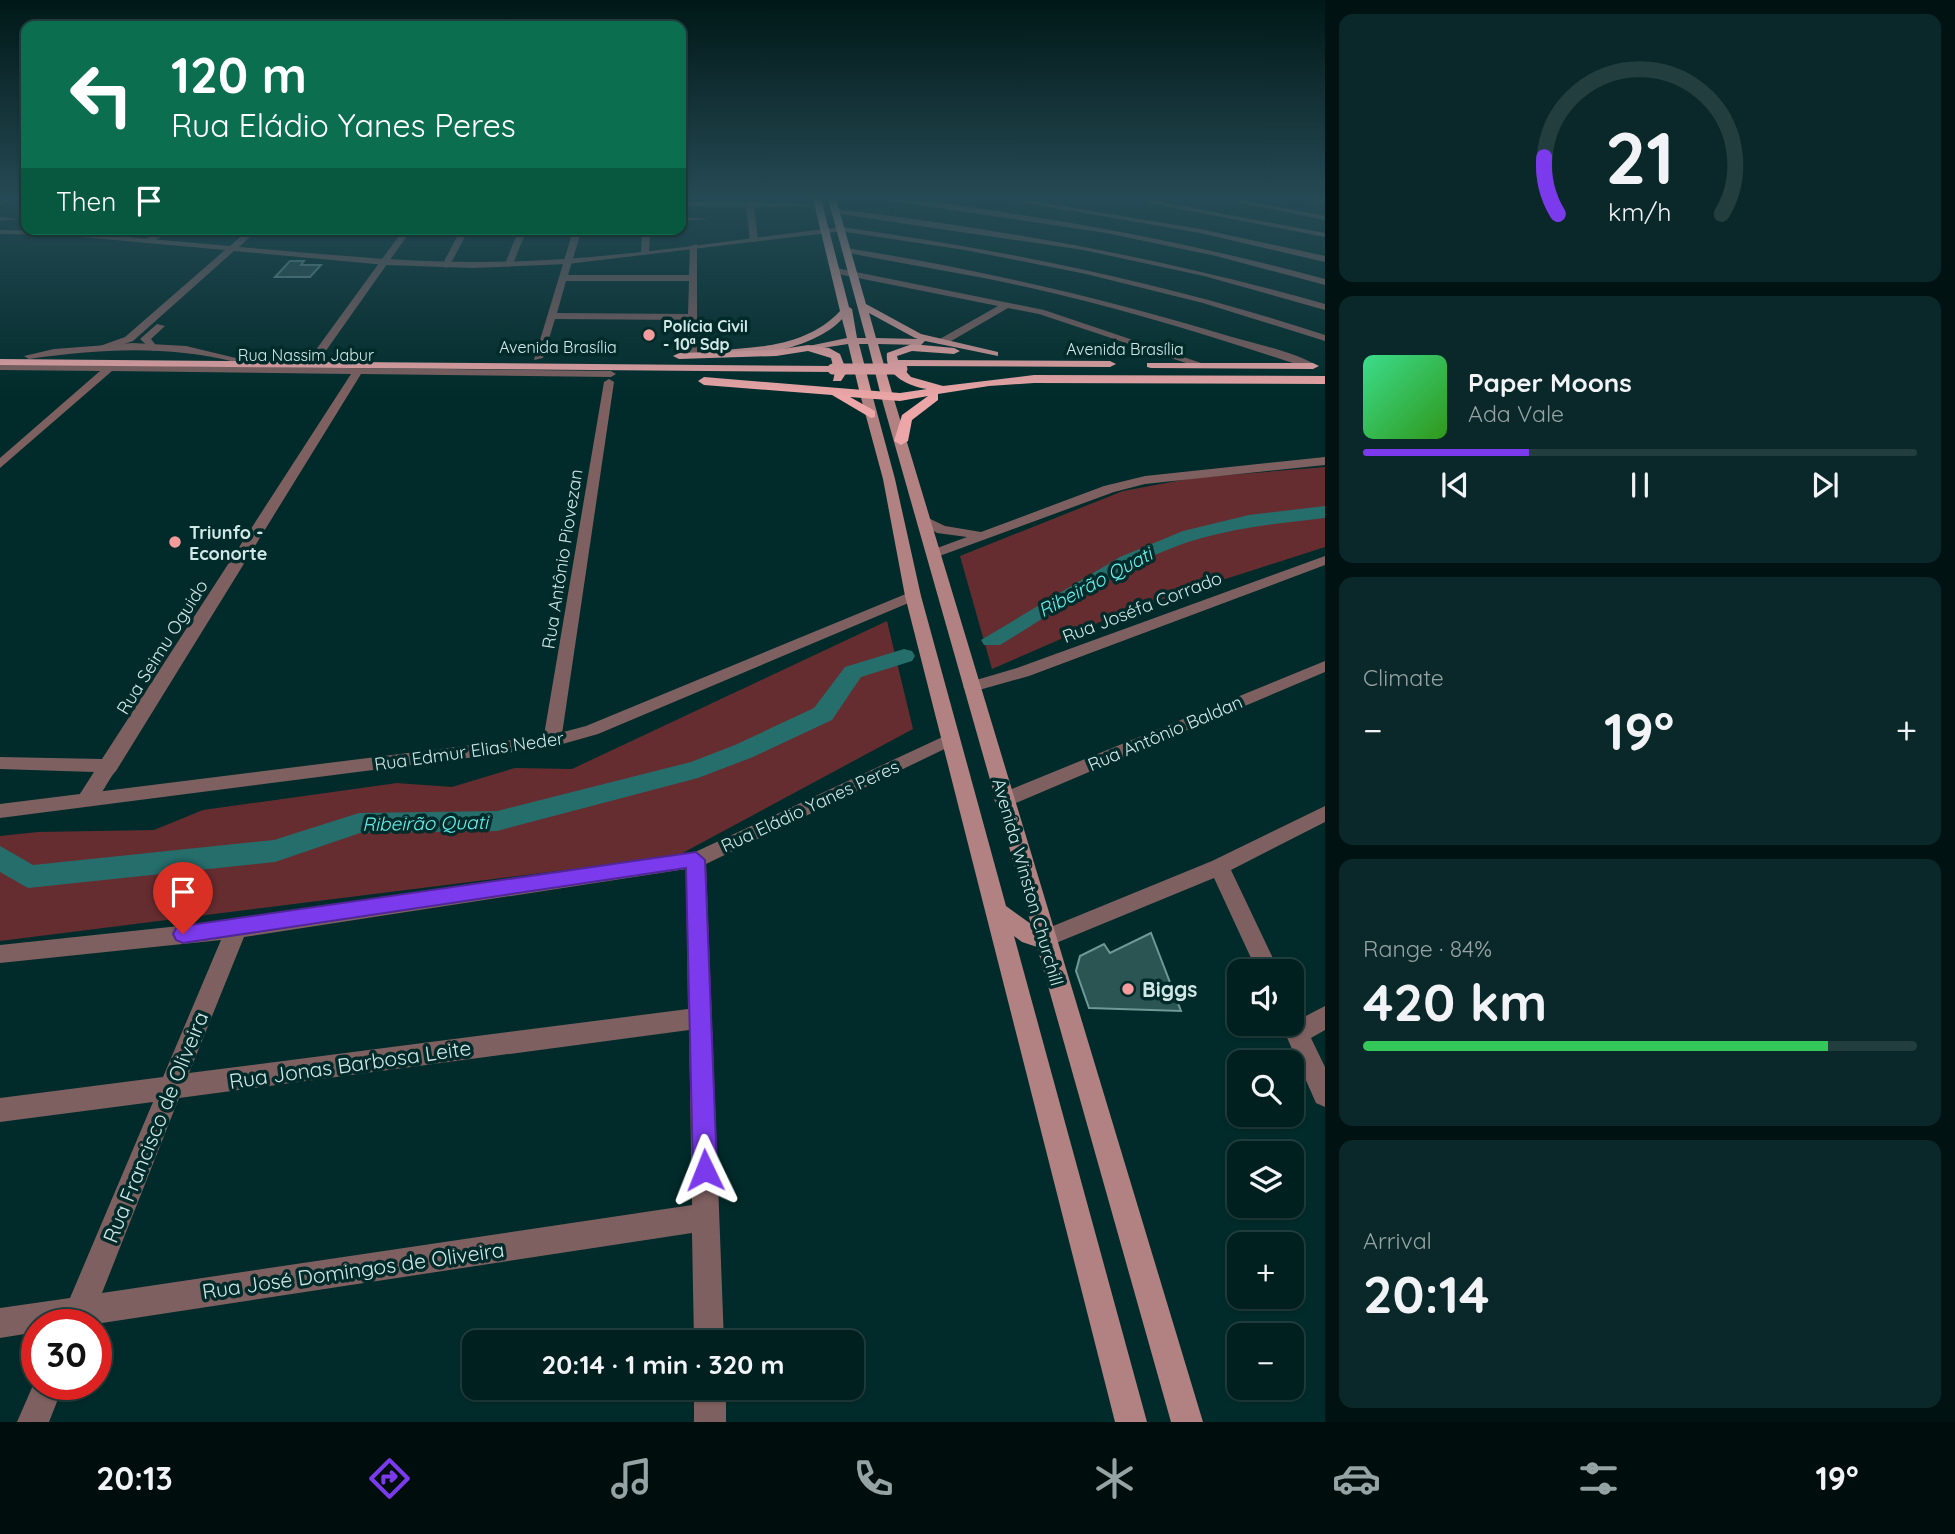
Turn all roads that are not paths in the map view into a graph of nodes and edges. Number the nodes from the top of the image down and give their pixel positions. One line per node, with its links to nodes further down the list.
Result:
1 (219, 265): 24 (street)
2 (222, 265): 25 (street)
3 (384, 265): 37 (street)
4 (566, 265): 14 (street)
5 (693, 265): 15 (street)
6 (835, 265): 12 (main road, Avenida Winston Churchill)
7 (851, 265): 13 (main road, Avenida Winston Churchill)
8 (948, 265): 46 (street)
9 (1065, 265): 23 (street)
10 (1167, 265): 19 (street)
11 (1253, 265): 16 (street)
12 (836, 271): 13 (street); 20 (main road, Avenida Winston Churchill)
13 (853, 274): 17 (main road, Avenida Winston Churchill); 18 (street)
14 (562, 278): 15 (street); 21 (street)
15 (693, 278): 22 (street)
16 (1325, 282)
17 (861, 304): 27 (main road, Avenida Winston Churchill); 28 (main road)
18 (1008, 304): 28 (street); 42 (street)
19 (1325, 307)
20 (846, 309): 26 (main road, Avenida Winston Churchill); 34 (main road)
21 (552, 316): 22 (street); 43 (street)
22 (692, 317): 34 (street)
23 (1323, 336)
24 (129, 339): 25 (street); 29 (street)
25 (145, 339): 30 (street)
26 (852, 341): 27 (main road); 31 (main road); 58 (main road, Avenida Winston Churchill)
27 (870, 341): 28 (main road); 58 (main road, Avenida Winston Churchill)
28 (942, 342): 32 (main road)
29 (104, 348): 30 (street); 35 (street)
30 (153, 348): 36 (street)
31 (808, 348): 34 (highway); 54 (highway)
32 (994, 354): 41 (highway); 55 (highway)
33 (0, 355): 35 (highway, Avenida Brasília)
34 (696, 355): 43 (highway)
35 (29, 356): 36 (highway, Avenida Brasília)
36 (235, 359): 37 (highway, Avenida Brasília)
37 (314, 360): 38 (highway, Avenida Brasília)
38 (384, 361): 43 (highway); 44 (highway, Avenida Brasília)
39 (161, 363): 40 (highway, Avenida Brasília); 43 (highway, Avenida Brasília); 47 (highway)
40 (0, 364): 47 (street, Rua Nassim Jabur)
41 (1127, 365): 42 (highway, Avenida Brasília); 45 (highway, Avenida Brasília)
42 (1202, 365): 46 (highway, Avenida Brasília)
43 (537, 366): 44 (highway, Avenida Brasília); 50 (street, Rua Nassim Jabur); 51 (highway)
44 (832, 366): 45 (highway, Avenida Brasília, bridge)
45 (901, 366): 49 (highway, Avenida Brasília)
46 (1312, 366): 48 (highway, Avenida Brasília)
47 (110, 368): 50 (street, Rua Nassim Jabur); 61 (street)
48 (1325, 369): 49 (highway, Avenida Brasília)
49 (1184, 370): 52 (highway)
50 (358, 371): 72 (street, Rua Seimu Oguido)
51 (610, 378): 54 (highway); 70 (street, Rua Antônio Piovezan)
52 (1280, 379): 53 (highway); 55 (highway)
53 (1325, 380)
54 (731, 382): 57 (highway)
55 (969, 385): 56 (highway)
56 (954, 388): 58 (highway); 59 (highway)
57 (820, 389): 58 (highway); 58 (highway)
58 (875, 401): 59 (main road, Avenida Winston Churchill); 66 (main road, Avenida Winston Churchill)
59 (901, 441): 62 (main road, Avenida Winston Churchill)
60 (1325, 461): 63 (street)
61 (0, 464)
62 (924, 520): 63 (street); 64 (main road, Avenida Winston Churchill)
63 (984, 534): 64 (street)
64 (934, 554): 68 (main road, Avenida Winston Churchill)
65 (1325, 560): 68 (street, Rua Joséfa Corrado)
66 (913, 596): 69 (main road, Avenida Winston Churchill); 70 (street, Rua Edmur Elias Neder)
67 (1325, 666): 74 (street, Rua Antônio Baldan)
68 (972, 688): 74 (main road, Avenida Winston Churchill)
69 (951, 739): 77 (street, Rua Eládio Yanes Peres); 79 (main road, Avenida Winston Churchill)
70 (552, 741): 73 (street, Rua Edmur Elias Neder)
71 (0, 763): 72 (street)
72 (109, 766): 73 (street, Rua Seimu Oguido)
73 (86, 800): 75 (street, Rua Edmur Elias Neder)
74 (1004, 800): 81 (main road, Avenida Winston Churchill)
75 (0, 811)
76 (1325, 813): 78 (street)
77 (696, 860): 80 (street, Rua Eládio Yanes Peres); 85 (street)
78 (1219, 867): 81 (street); 83 (street)
79 (999, 913): 81 (main road); 101 (main road, Avenida Winston Churchill)
80 (236, 929): 82 (street, Rua Eládio Yanes Peres); 88 (street, Rua Francisco de Oliveira)
81 (1044, 939): 102 (main road, Avenida Winston Churchill)
82 (0, 954)
83 (1262, 959)
84 (1325, 1017): 86 (street)
85 (699, 1018): 88 (street, Rua Jonas Barbosa Leite); 91 (street)
86 (1304, 1024)
87 (1298, 1036): 89 (street)
88 (170, 1088): 90 (street, Rua Jonas Barbosa Leite); 92 (street, Rua Francisco de Oliveira)
89 (1325, 1095)
90 (0, 1110)
91 (707, 1217): 93 (street, Rua José Domingos de Oliveira); 96 (street)
92 (81, 1309)
93 (112, 1312)
94 (21, 1322): 95 (street, Rua José Domingos de Oliveira)
95 (0, 1323)
96 (709, 1330)
97 (42, 1400): 99 (street)
98 (709, 1400): 100 (street)
99 (33, 1422)
100 (710, 1422)
101 (1131, 1422)
102 (1187, 1422)

